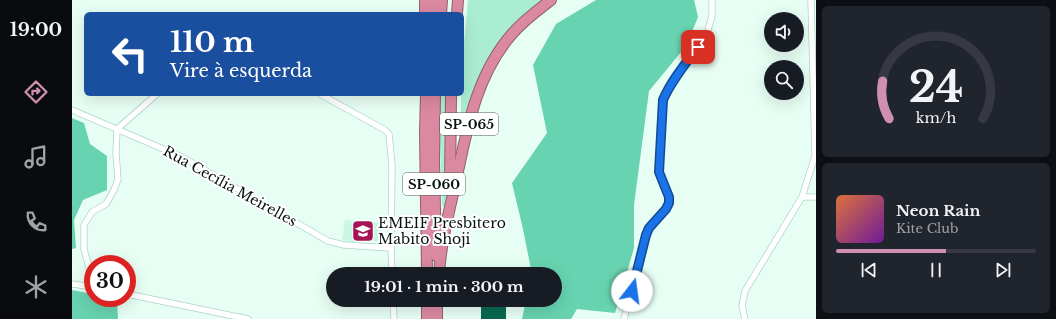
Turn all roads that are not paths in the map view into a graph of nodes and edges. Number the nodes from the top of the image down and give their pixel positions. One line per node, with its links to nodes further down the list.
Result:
1 (425, 0): 8 (highway)
2 (433, 0): 9 (highway)
3 (442, 0): 10 (highway)
4 (458, 0): 11 (highway)
5 (551, 0): 22 (highway, SP-065)
6 (811, 0): 19 (street)
7 (713, 2): 39 (street)
8 (424, 12)
9 (432, 12)
10 (441, 12)
11 (457, 12)
12 (155, 96): 18 (street)
13 (324, 96): 23 (street)
14 (425, 96): 26 (highway, SP-060)
15 (435, 96): 27 (highway, SP-060)
16 (451, 96): 22 (highway)
17 (72, 110): 18 (street, Rua Cecília Meirelles)
18 (117, 129): 23 (street, Rua Cecília Meirelles); 24 (street)
19 (816, 134): 20 (street)
20 (802, 196): 21 (street); 40 (street)
21 (816, 197)
22 (450, 207): 28 (highway)
23 (390, 248): 25 (street)
24 (86, 255)
25 (391, 267)
26 (427, 267)
27 (436, 267)
28 (439, 267)
29 (72, 284): 30 (street)
30 (84, 286)
31 (136, 296): 35 (street)
32 (393, 307): 36 (street)
33 (427, 307): 37 (highway)
34 (437, 307): 38 (highway)
35 (248, 319)
36 (394, 319)
37 (428, 319)
38 (437, 319)
39 (624, 319)
40 (744, 319)

